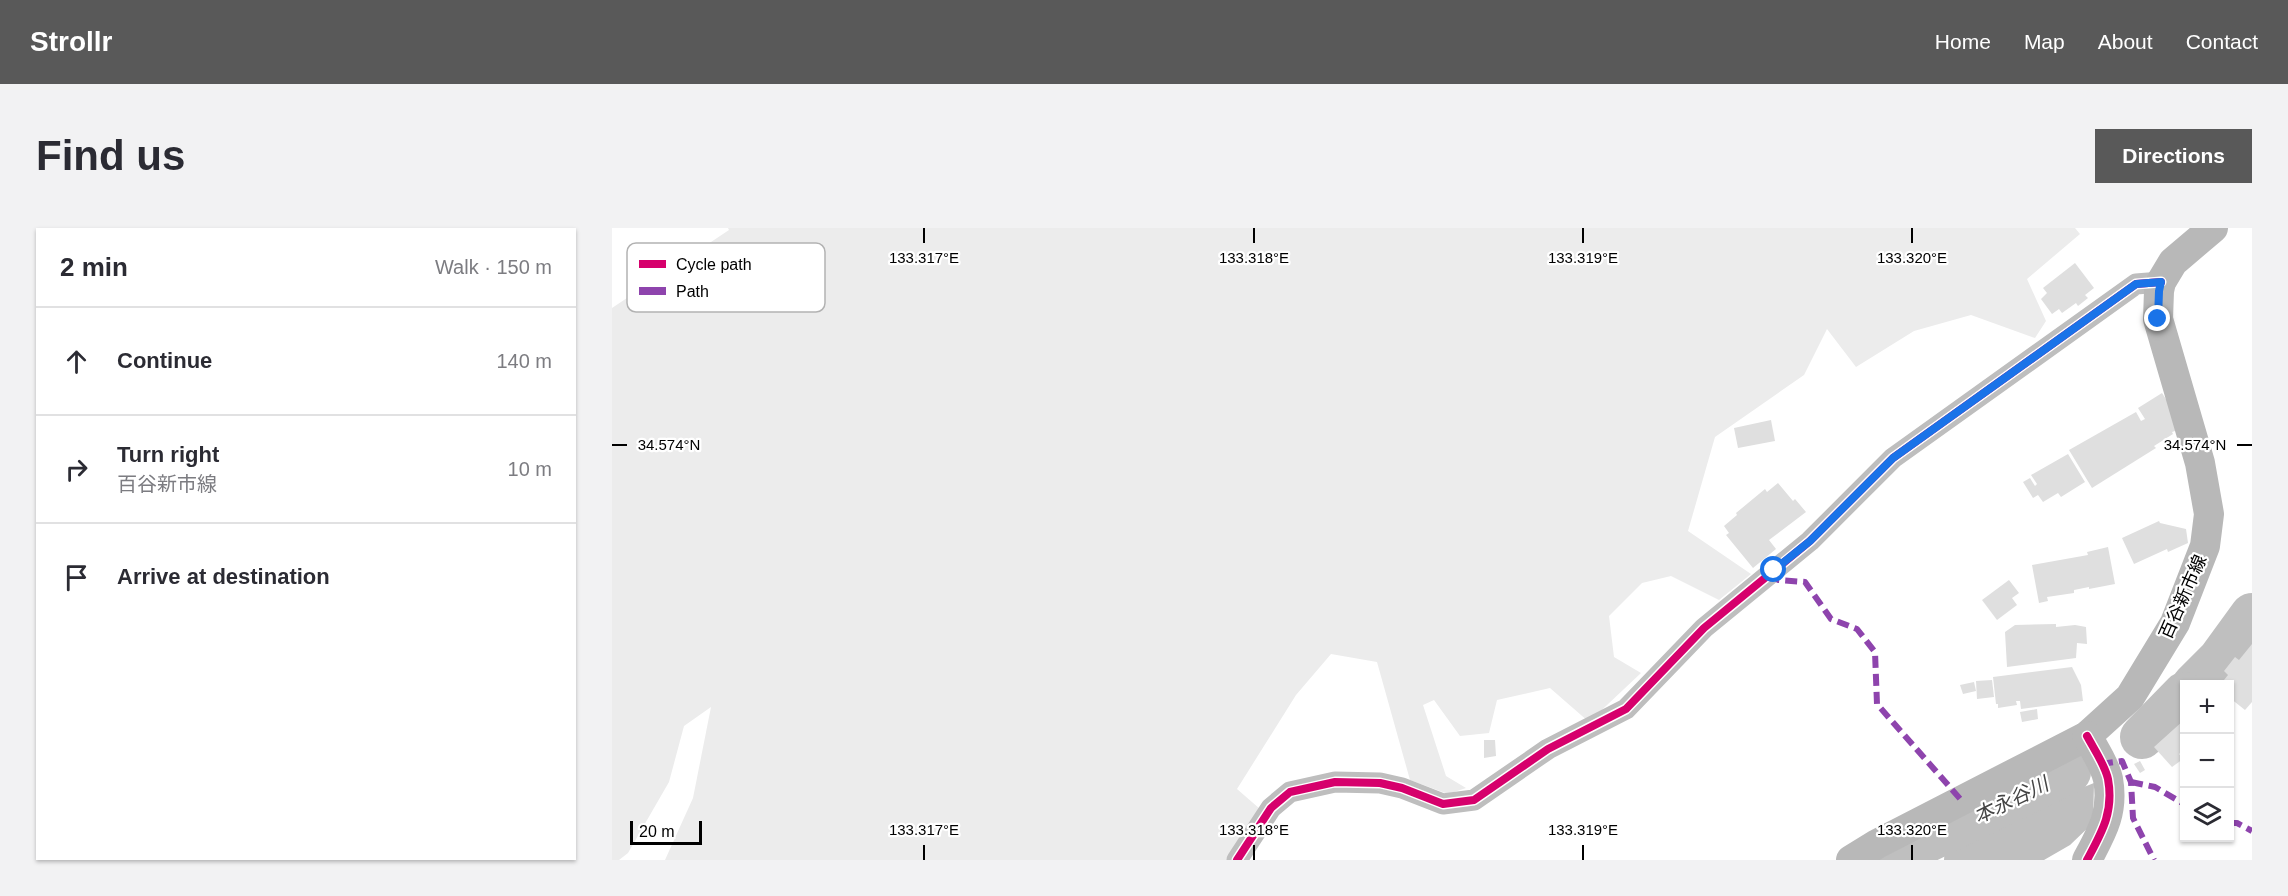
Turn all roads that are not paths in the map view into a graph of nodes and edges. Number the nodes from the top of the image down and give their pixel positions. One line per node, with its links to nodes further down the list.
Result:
1 (2213, 228): 2 (main road)
2 (2161, 282): 3 (main road, 百谷新市線); 4 (street)
3 (2087, 736): 5 (main road, 百谷新市線); 6 (main road)
4 (1237, 860)
5 (1851, 860)
6 (2087, 860)

